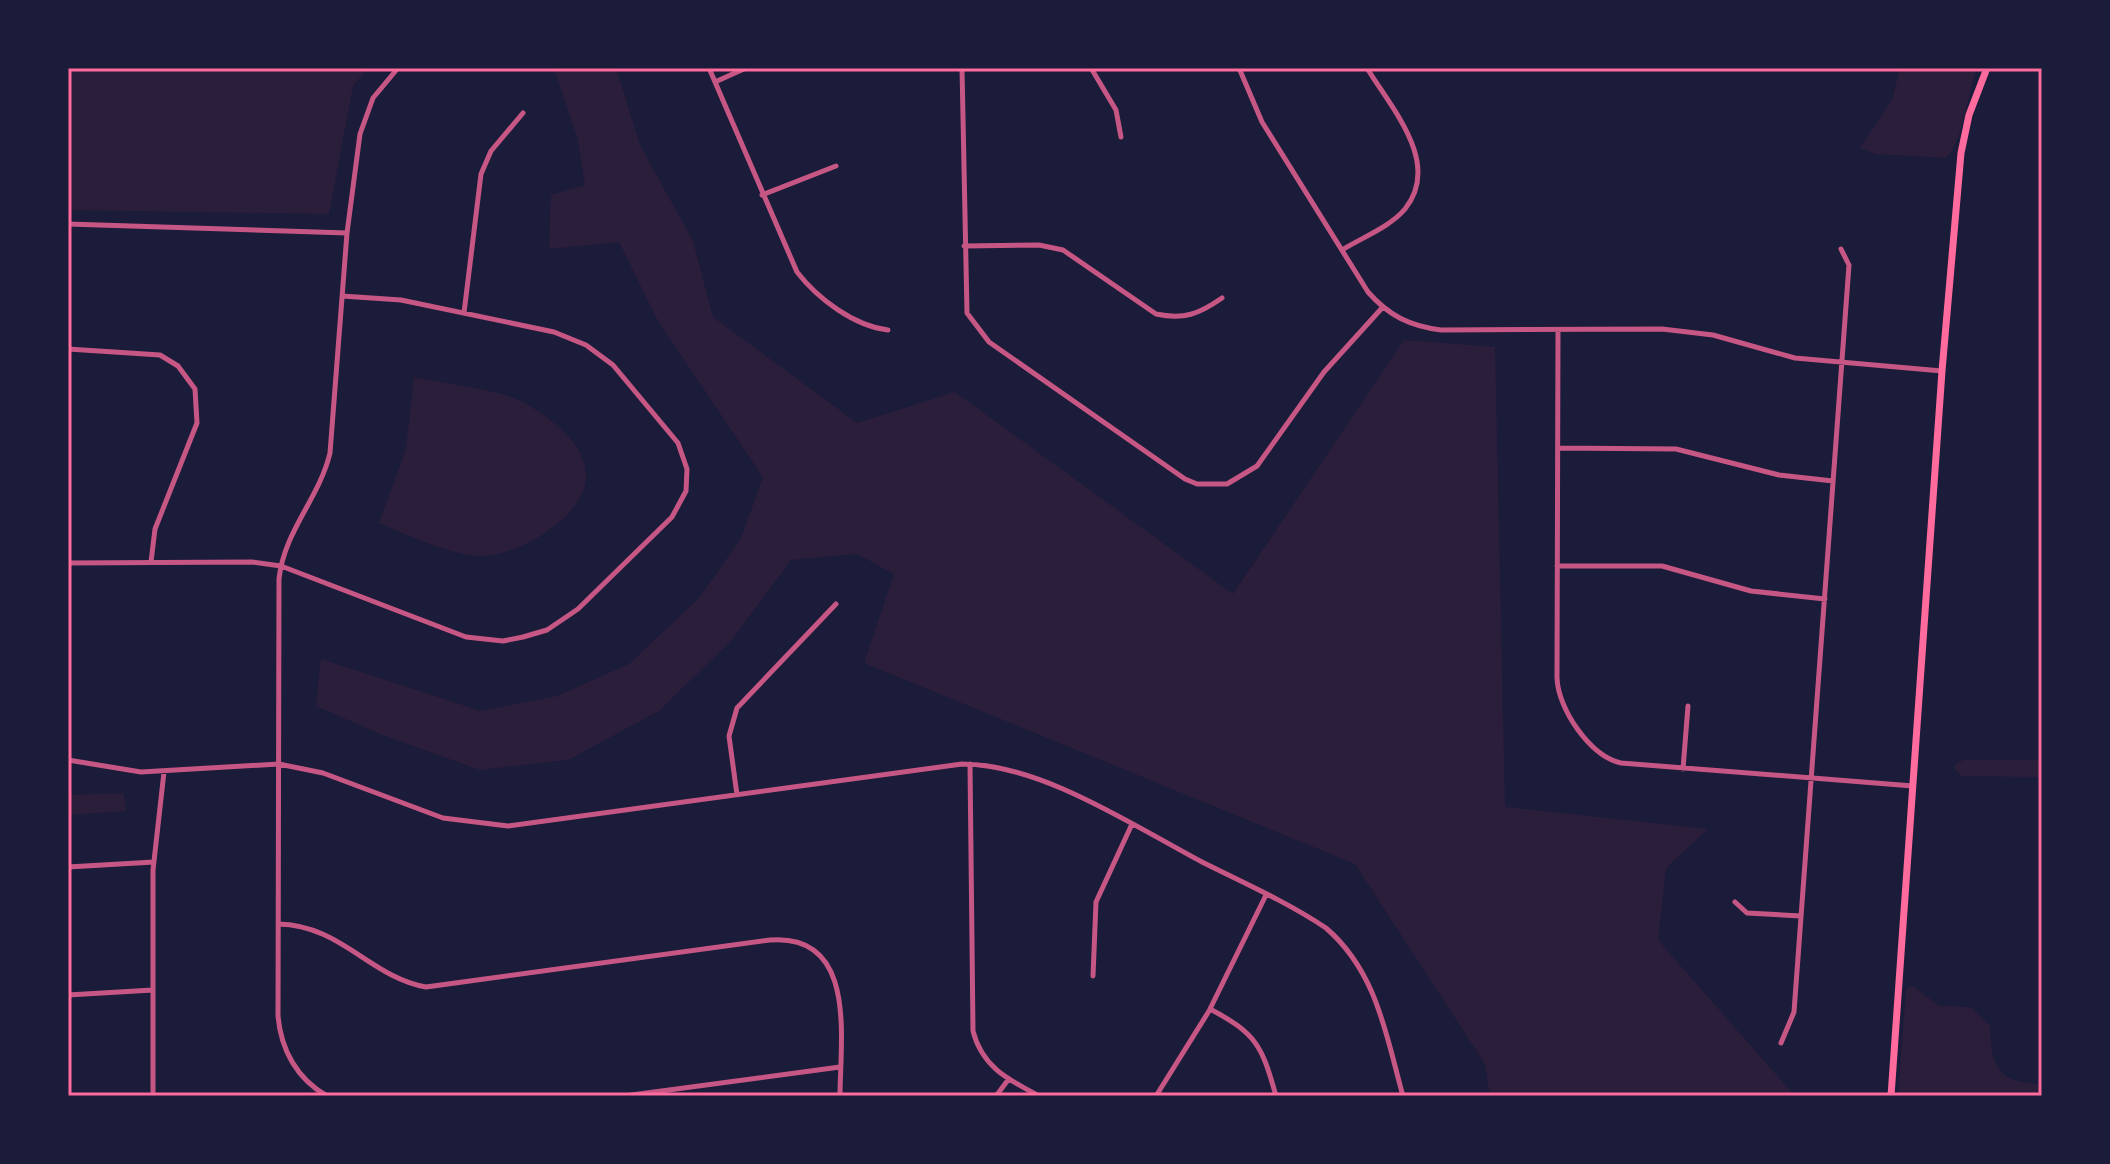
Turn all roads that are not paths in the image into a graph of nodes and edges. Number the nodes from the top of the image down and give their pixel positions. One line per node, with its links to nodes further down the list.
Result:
1 (398, 68): 15 (street)
2 (709, 68): 9 (street)
3 (746, 68): 9 (street)
4 (962, 68): 16 (street)
5 (1091, 68): 11 (street)
6 (1239, 68): 18 (street)
7 (1367, 68): 18 (street)
8 (1987, 68): 27 (main road)
9 (715, 82): 13 (street)
10 (523, 113): 22 (street)
11 (1121, 137)
12 (836, 166): 13 (street)
13 (762, 195): 23 (street)
14 (68, 224): 15 (street)
15 (347, 233): 19 (street)
16 (964, 246): 20 (street); 21 (street)
17 (1841, 249): 26 (street)
18 (1342, 250): 21 (street)
19 (342, 296): 22 (street); 32 (street)
20 (1222, 298)
21 (1382, 308): 24 (street)
22 (464, 313): 32 (street)
23 (888, 330)
24 (1558, 330): 26 (street); 28 (street)
25 (68, 349): 30 (street)
26 (1841, 362): 27 (street); 29 (street)
27 (1942, 371): 43 (main road)
28 (1558, 448): 29 (street); 33 (street)
29 (1833, 481): 34 (street)
30 (151, 562): 31 (street); 32 (street)
31 (68, 563)
32 (281, 566): 38 (street)
33 (1557, 566): 34 (street); 40 (street)
34 (1825, 599): 42 (street)
35 (836, 604): 44 (street)
36 (1688, 706): 40 (street)
37 (68, 760): 41 (street)
38 (279, 764): 41 (street); 44 (street); 51 (street)
39 (970, 764): 44 (street); 45 (street); 58 (street)
40 (1683, 769): 42 (street)
41 (164, 772): 46 (street)
42 (1811, 779): 43 (street); 50 (street)
43 (1913, 786): 68 (main road)
44 (737, 795)
45 (1132, 824): 48 (street); 52 (street)
46 (154, 862): 47 (street); 53 (street)
47 (68, 867)
48 (1266, 895): 55 (street); 67 (street)
49 (1735, 902): 50 (street)
50 (1801, 916): 56 (street)
51 (278, 924): 57 (street); 60 (street)
52 (1093, 976)
53 (153, 990): 54 (street); 59 (street)
54 (68, 995)
55 (1209, 1009): 65 (street); 66 (street)
56 (1781, 1043)
57 (840, 1067): 61 (street); 62 (street)
58 (1008, 1080): 63 (street); 64 (street)
59 (153, 1096)
60 (327, 1096)
61 (624, 1096)
62 (840, 1096)
63 (996, 1096)
64 (1039, 1096)
65 (1156, 1096)
66 (1276, 1096)
67 (1403, 1096)
68 (1891, 1096)

